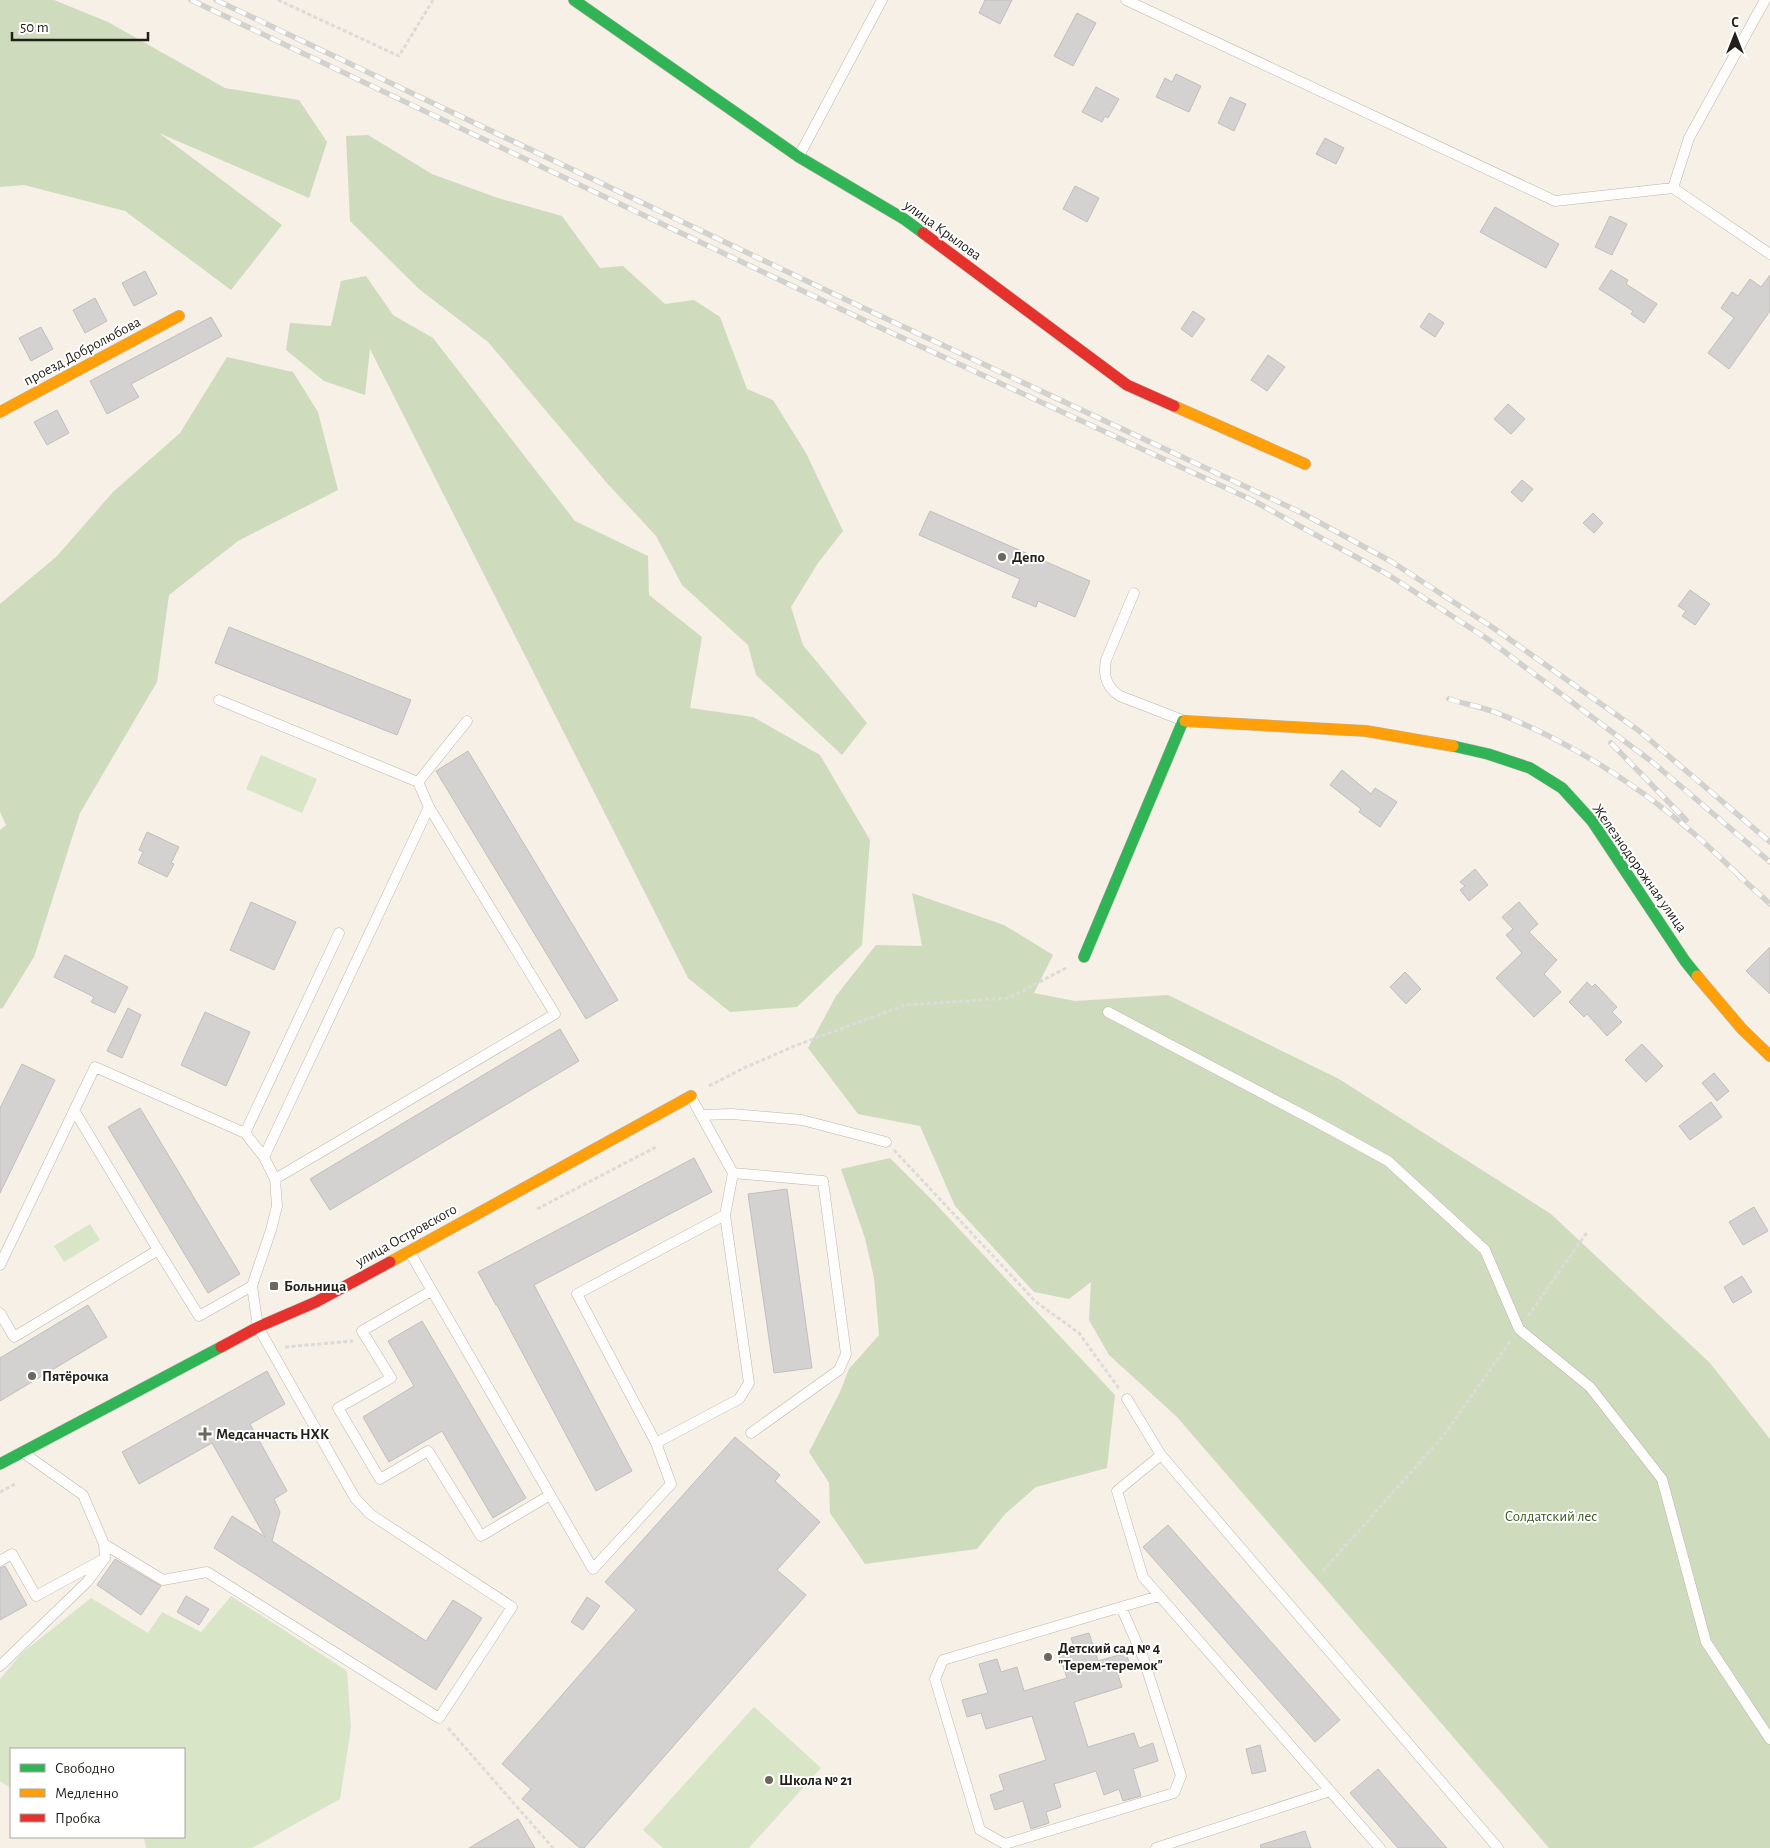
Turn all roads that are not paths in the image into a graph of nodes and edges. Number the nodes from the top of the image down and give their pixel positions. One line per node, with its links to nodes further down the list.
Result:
1 (574, 0): 5 (street, улица Крылова)
2 (882, 0): 5 (lane)
3 (1126, 0): 6 (lane)
4 (1765, 0): 6 (lane)
5 (799, 157): 10 (street, улица Крылова)
6 (1673, 188): 7 (lane)
7 (1770, 254)
8 (179, 316): 9 (street, проезд Добролюбова)
9 (0, 412)
10 (1305, 464)
11 (1134, 593): 14 (lane)
12 (220, 700): 15 (lane)
13 (467, 720): 15 (lane)
14 (1183, 720): 18 (street); 20 (street, Железнодорожная улица)
15 (418, 782): 16 (lane)
16 (429, 806): 26 (lane); 28 (lane)
17 (339, 933): 24 (lane)
18 (1084, 957)
19 (1108, 1012): 50 (lane)
20 (1770, 1056)
21 (691, 1096): 23 (lane); 31 (street, улица Островского)
22 (74, 1110): 24 (lane); 30 (lane); 32 (lane)
23 (701, 1115): 25 (lane); 27 (lane)
24 (245, 1133): 26 (lane)
25 (886, 1142)
26 (264, 1157): 28 (lane)
27 (733, 1173): 29 (lane); 38 (lane)
28 (275, 1179): 33 (lane)
29 (725, 1215): 39 (lane); 39 (lane)
30 (158, 1250): 33 (lane); 35 (lane)
31 (409, 1250): 34 (lane); 36 (street, улица Островского)
32 (0, 1265)
33 (252, 1286): 36 (lane)
34 (431, 1291): 43 (lane); 43 (lane)
35 (0, 1313)
36 (258, 1327): 40 (street, улица Островского); 44 (lane)
37 (1127, 1399): 41 (lane)
38 (751, 1433)
39 (656, 1443): 43 (lane)
40 (23, 1452): 42 (street, улица Островского); 44 (lane)
41 (1161, 1454): 47 (lane); 54 (lane)
42 (0, 1464)
43 (550, 1495)
44 (104, 1544): 45 (lane)
45 (105, 1558): 46 (lane); 49 (lane)
46 (0, 1560)
47 (1159, 1596): 48 (lane); 51 (lane)
48 (1121, 1607): 48 (lane)
49 (0, 1666)
50 (1770, 1739)
51 (1330, 1791): 52 (lane); 53 (lane)
52 (1156, 1848)
53 (1380, 1848)
54 (1498, 1848)

